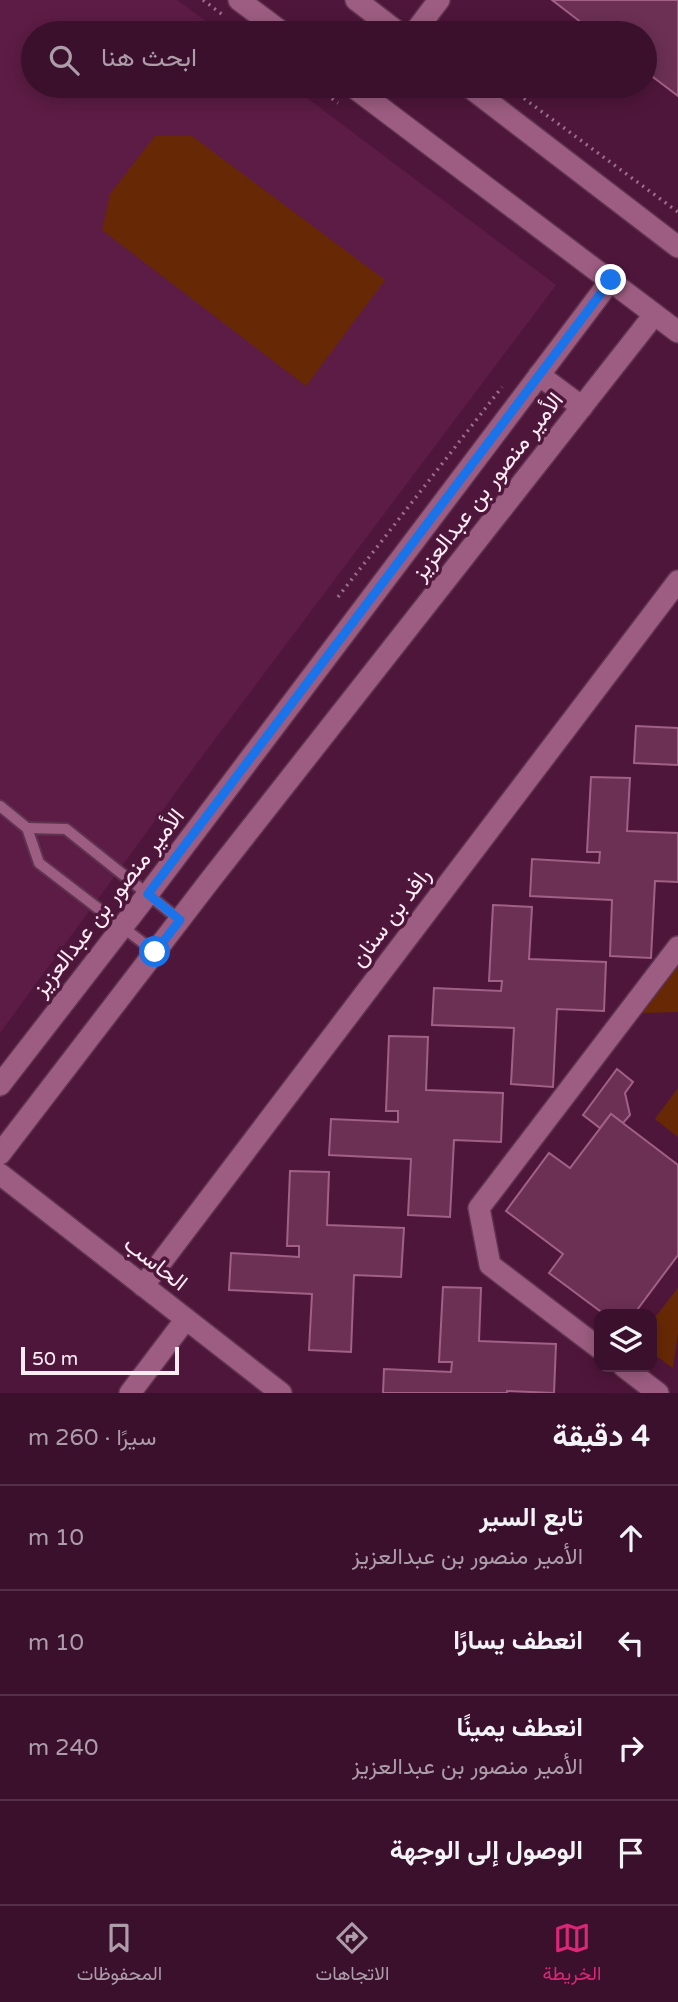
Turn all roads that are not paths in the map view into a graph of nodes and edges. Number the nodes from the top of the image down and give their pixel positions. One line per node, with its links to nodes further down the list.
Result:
1 (239, 0): 4 (street)
2 (356, 0): 5 (street)
3 (439, 0): 6 (street)
4 (267, 21)
5 (383, 21)
6 (423, 21)
7 (368, 98): 10 (street)
8 (484, 98): 9 (street)
9 (678, 247)
10 (611, 280): 11 (street); 13 (street, الأمير منصور بن عبدالعزيز)
11 (654, 314): 12 (street); 14 (street, الأمير منصور بن عبدالعزيز)
12 (678, 332)
13 (539, 375): 14 (street); 18 (street, الأمير منصور بن عبدالعزيز)
14 (582, 407): 19 (street, الأمير منصور بن عبدالعزيز)
15 (678, 581): 26 (street, رافد بن سنان)
16 (0, 806): 17 (lane)
17 (27, 828): 18 (lane); 20 (lane)
18 (148, 894): 19 (lane); 20 (street, الأمير منصور بن عبدالعزيز)
19 (180, 920): 22 (street, الأمير منصور بن عبدالعزيز)
20 (122, 927): 22 (lane); 23 (street, الأمير منصور بن عبدالعزيز)
21 (678, 947): 28 (street)
22 (155, 952): 24 (street, الأمير منصور بن عبدالعزيز)
23 (0, 1084)
24 (0, 1154)
25 (0, 1174): 26 (street, الحاسب)
26 (143, 1286): 27 (street, الحاسب)
27 (186, 1319): 30 (street); 31 (street, الحاسب)
28 (594, 1344)
29 (631, 1372): 32 (street)
30 (130, 1393)
31 (281, 1393)
32 (658, 1393)

